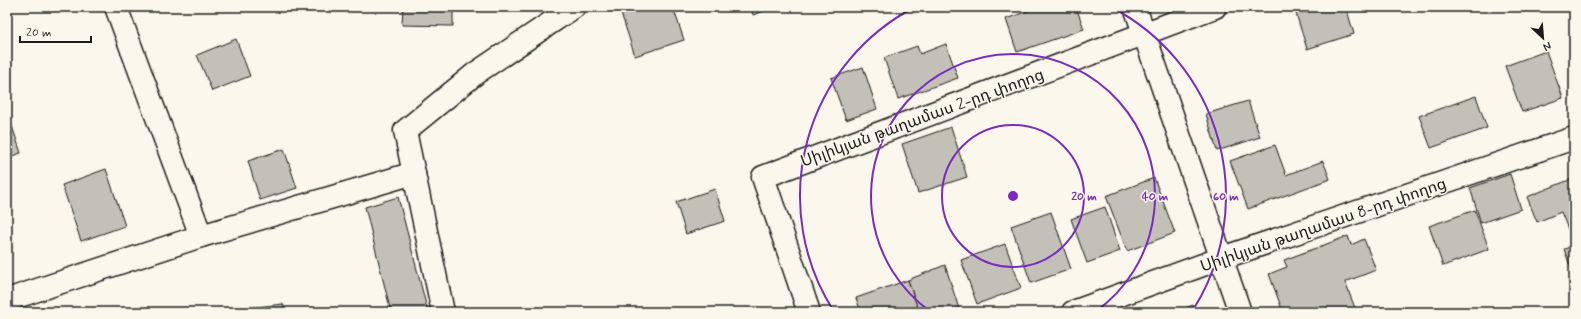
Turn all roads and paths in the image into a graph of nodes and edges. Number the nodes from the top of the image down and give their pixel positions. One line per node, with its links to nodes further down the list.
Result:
1 (116, 7): 8 (street)
2 (574, 7): 7 (street)
3 (1135, 7): 5 (street)
4 (1215, 7): 5 (street, Սիլիկյան թաղամաս 2-րդ փողոց)
5 (1144, 34): 9 (street); 12 (street, Սիլիկյան թաղամաս 2-րդ փողոց)
6 (1574, 138): 9 (street, Սիլիկյան թաղամաս 8-րդ փողոց)
7 (414, 173): 8 (street); 11 (street)
8 (201, 236): 10 (street)
9 (1222, 258): 13 (street, Սիլիկյան թաղամաս 8-րդ փողոց); 14 (street)
10 (7, 300)
11 (443, 312)
12 (809, 312)
13 (1073, 312)
14 (1240, 312)

